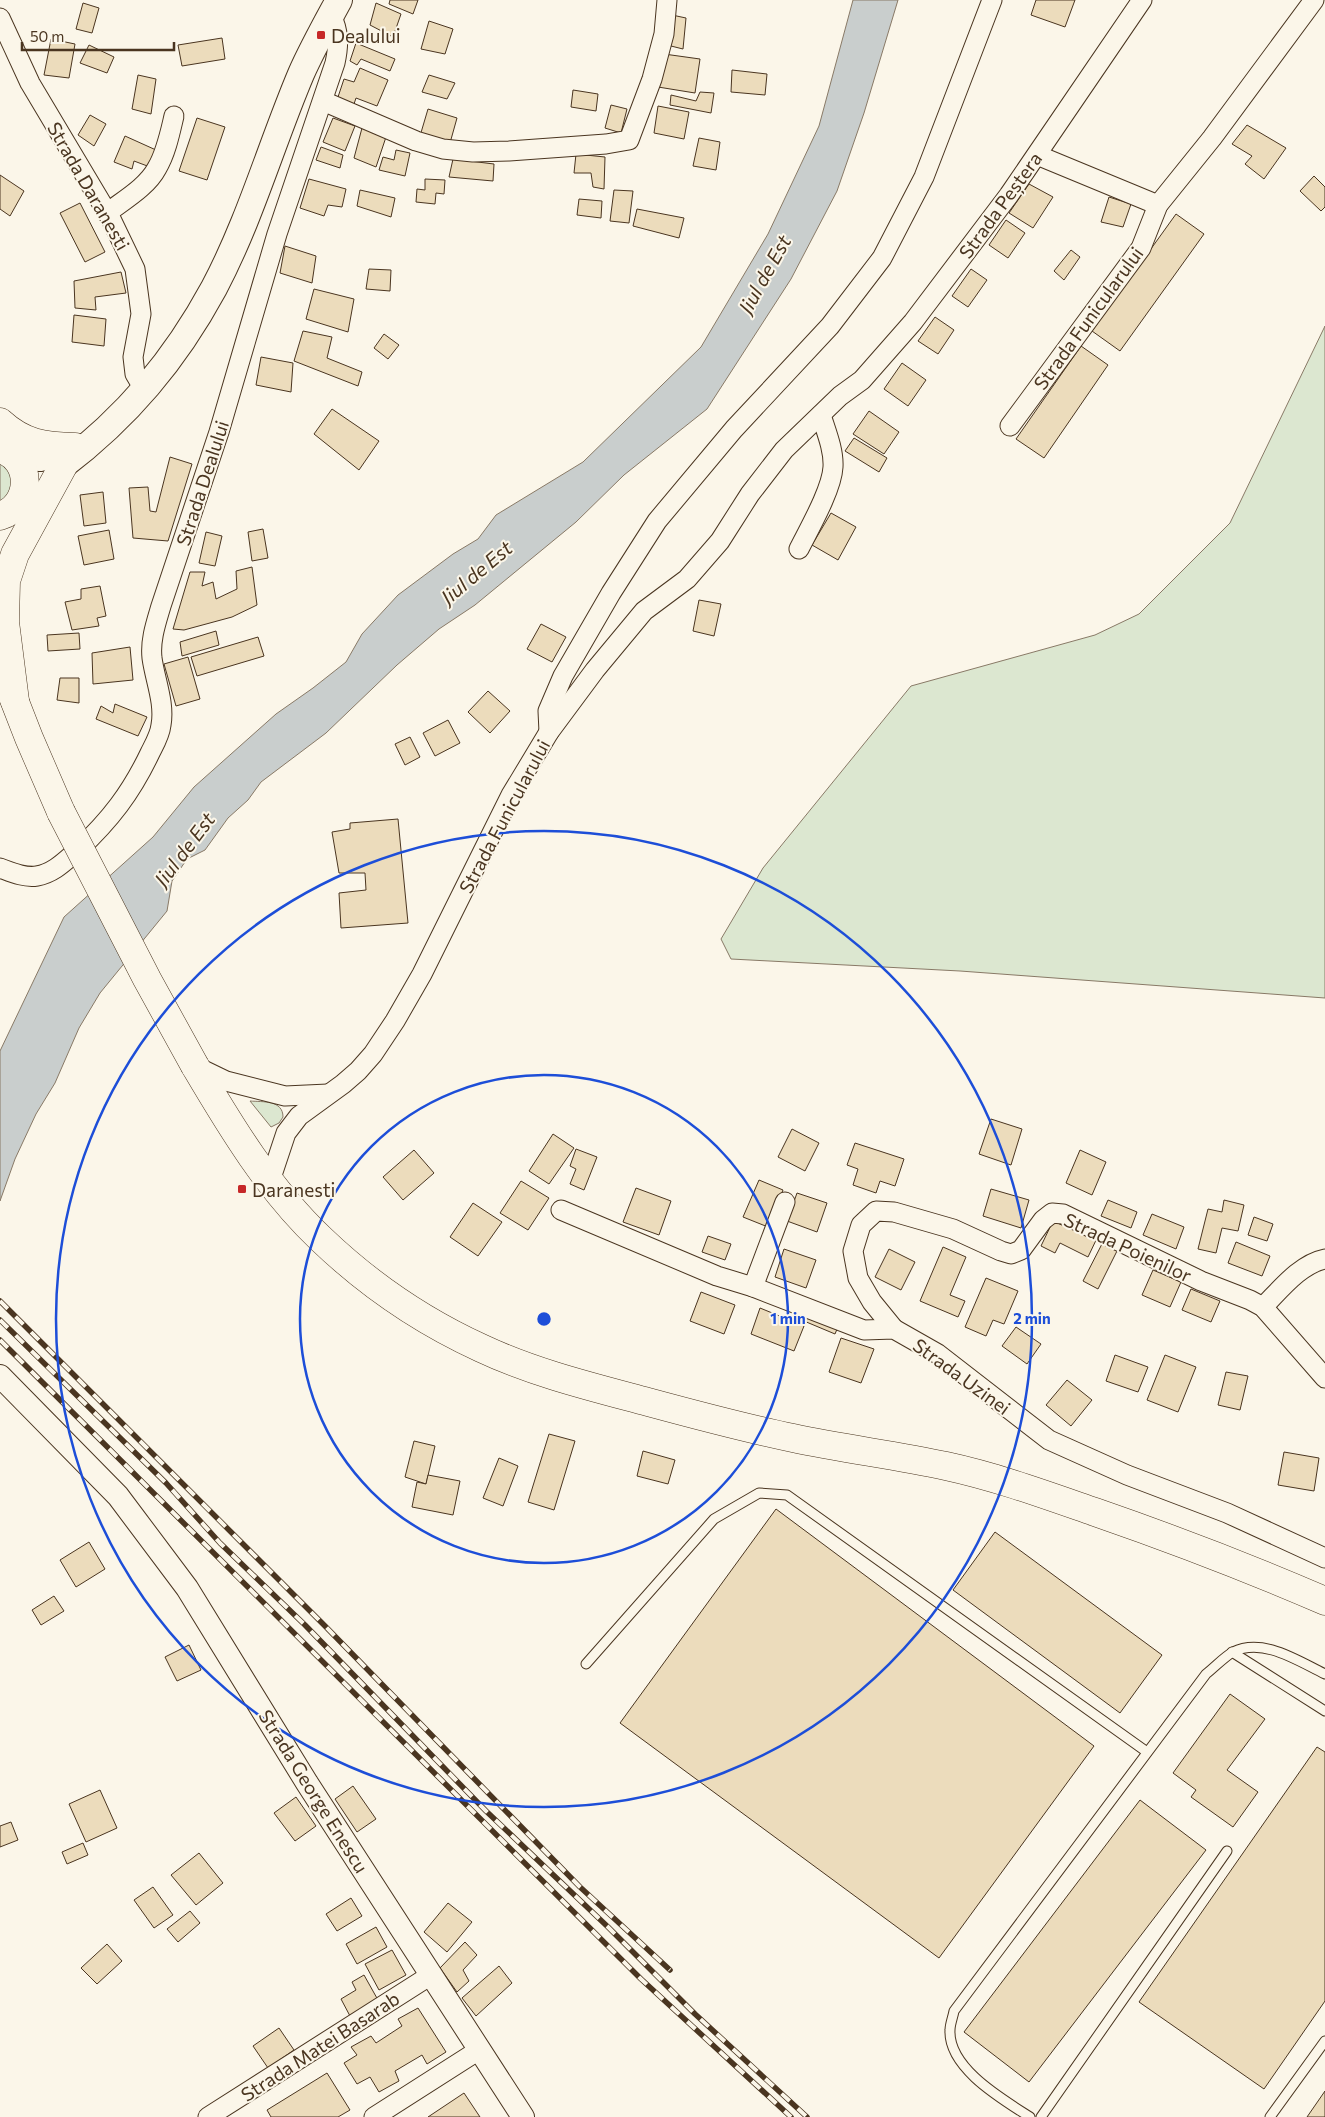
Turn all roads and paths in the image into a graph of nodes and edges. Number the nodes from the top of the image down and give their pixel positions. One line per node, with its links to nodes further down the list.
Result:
1 (666, 0): 7 (street)
2 (992, 0): 24 (street)
3 (1142, 0): 9 (street, Strada Peștera)
4 (1314, 0): 10 (street, Strada Funicularului)
5 (335, 8): 7 (street, Strada Dealului); 12 (main road, Strada Dealului)
6 (0, 18): 11 (street, Strada Daranesti)
7 (323, 101): 25 (street, Strada Dealului)
8 (174, 116): 11 (street)
9 (1037, 156): 10 (street); 13 (street, Strada Peștera)
10 (1158, 204): 16 (street, Strada Funicularului)
11 (107, 212): 12 (street, Strada Daranesti)
12 (146, 391): 17 (main road, Strada Dealului)
13 (840, 396): 14 (street, Strada Funicularului)
14 (821, 415): 20 (street); 24 (street, Strada Funicularului)
15 (0, 422): 17 (main road)
16 (1010, 426)
17 (78, 451): 18 (main road, Strada Dealului); 19 (main road, Strada Dealului); 23 (main road)
18 (7, 452): 19 (main road)
19 (13, 507): 21 (main road)
20 (799, 549)
21 (0, 557)
22 (0, 662): 23 (main road)
23 (15, 701): 26 (main road, bridge)
24 (549, 732): 27 (street, Strada Funicularului)
25 (0, 868)
26 (195, 1066): 27 (street); 28 (main road)
27 (328, 1094): 28 (street, Strada Funicularului)
28 (270, 1181): 38 (main road)
29 (785, 1202): 32 (street)
30 (561, 1210): 32 (street, Strada Uzinei)
31 (1325, 1259): 33 (street)
32 (753, 1287): 34 (street, Strada Uzinei)
33 (1263, 1307): 34 (street, Strada Poienilor); 36 (street, Strada Poienilor)
34 (894, 1329): 37 (street, Strada Uzinei)
35 (0, 1376): 45 (street, Strada George Enescu)
36 (1325, 1378)
37 (1325, 1558)
38 (1325, 1601)
39 (1232, 1652): 41 (lane); 42 (lane); 43 (lane)
40 (586, 1664): 43 (lane)
41 (1325, 1674)
42 (1325, 1710)
43 (1147, 1752): 51 (lane)
44 (1227, 1851): 52 (lane)
45 (431, 1974): 47 (street, Strada George Enescu); 48 (street, Strada Matei Basarab)
46 (1325, 2041): 53 (lane)
47 (479, 2050): 49 (street); 50 (street, Strada George Enescu)
48 (208, 2117)
49 (374, 2117)
50 (522, 2117)
51 (1030, 2117)
52 (1041, 2117)
53 (1270, 2117)

